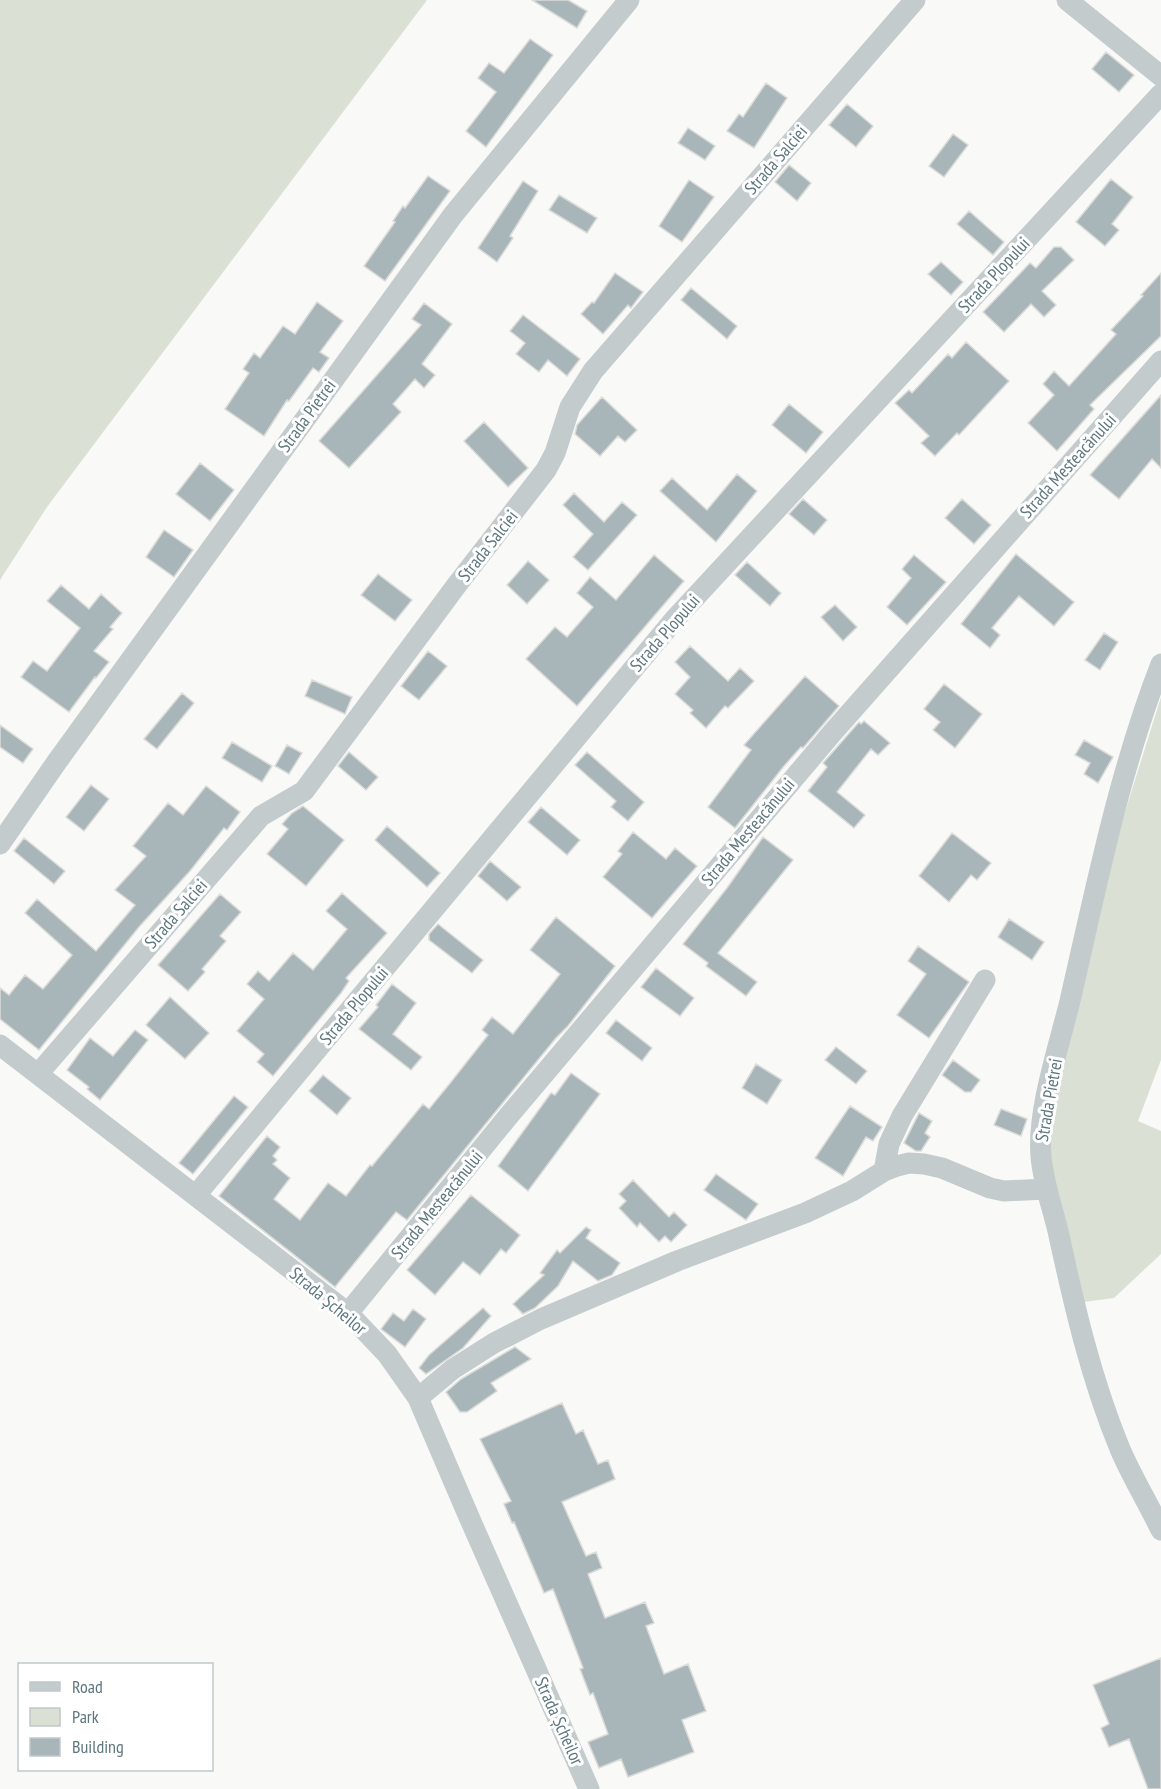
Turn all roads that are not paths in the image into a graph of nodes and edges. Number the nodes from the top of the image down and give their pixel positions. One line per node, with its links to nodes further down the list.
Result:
1 (629, 0): 8 (street, Strada Pietrei)
2 (915, 0): 11 (street, Strada Salciei)
3 (1067, 0): 4 (street)
4 (1161, 76)
5 (1161, 94): 14 (street, Strada Plopului)
6 (1161, 361): 15 (street, Strada Mesteacănului)
7 (1161, 664): 13 (street, Strada Pietrei)
8 (0, 844)
9 (985, 980): 12 (street)
10 (0, 1045): 11 (street, Strada Șcheilor)
11 (38, 1074): 14 (street, Strada Șcheilor)
12 (884, 1171): 13 (street); 16 (street)
13 (1046, 1189): 17 (street, Strada Pietrei)
14 (196, 1195): 15 (street, Strada Șcheilor)
15 (348, 1313): 16 (street, Strada Șcheilor)
16 (418, 1398): 18 (street, Strada Șcheilor)
17 (1161, 1530)
18 (589, 1789)

